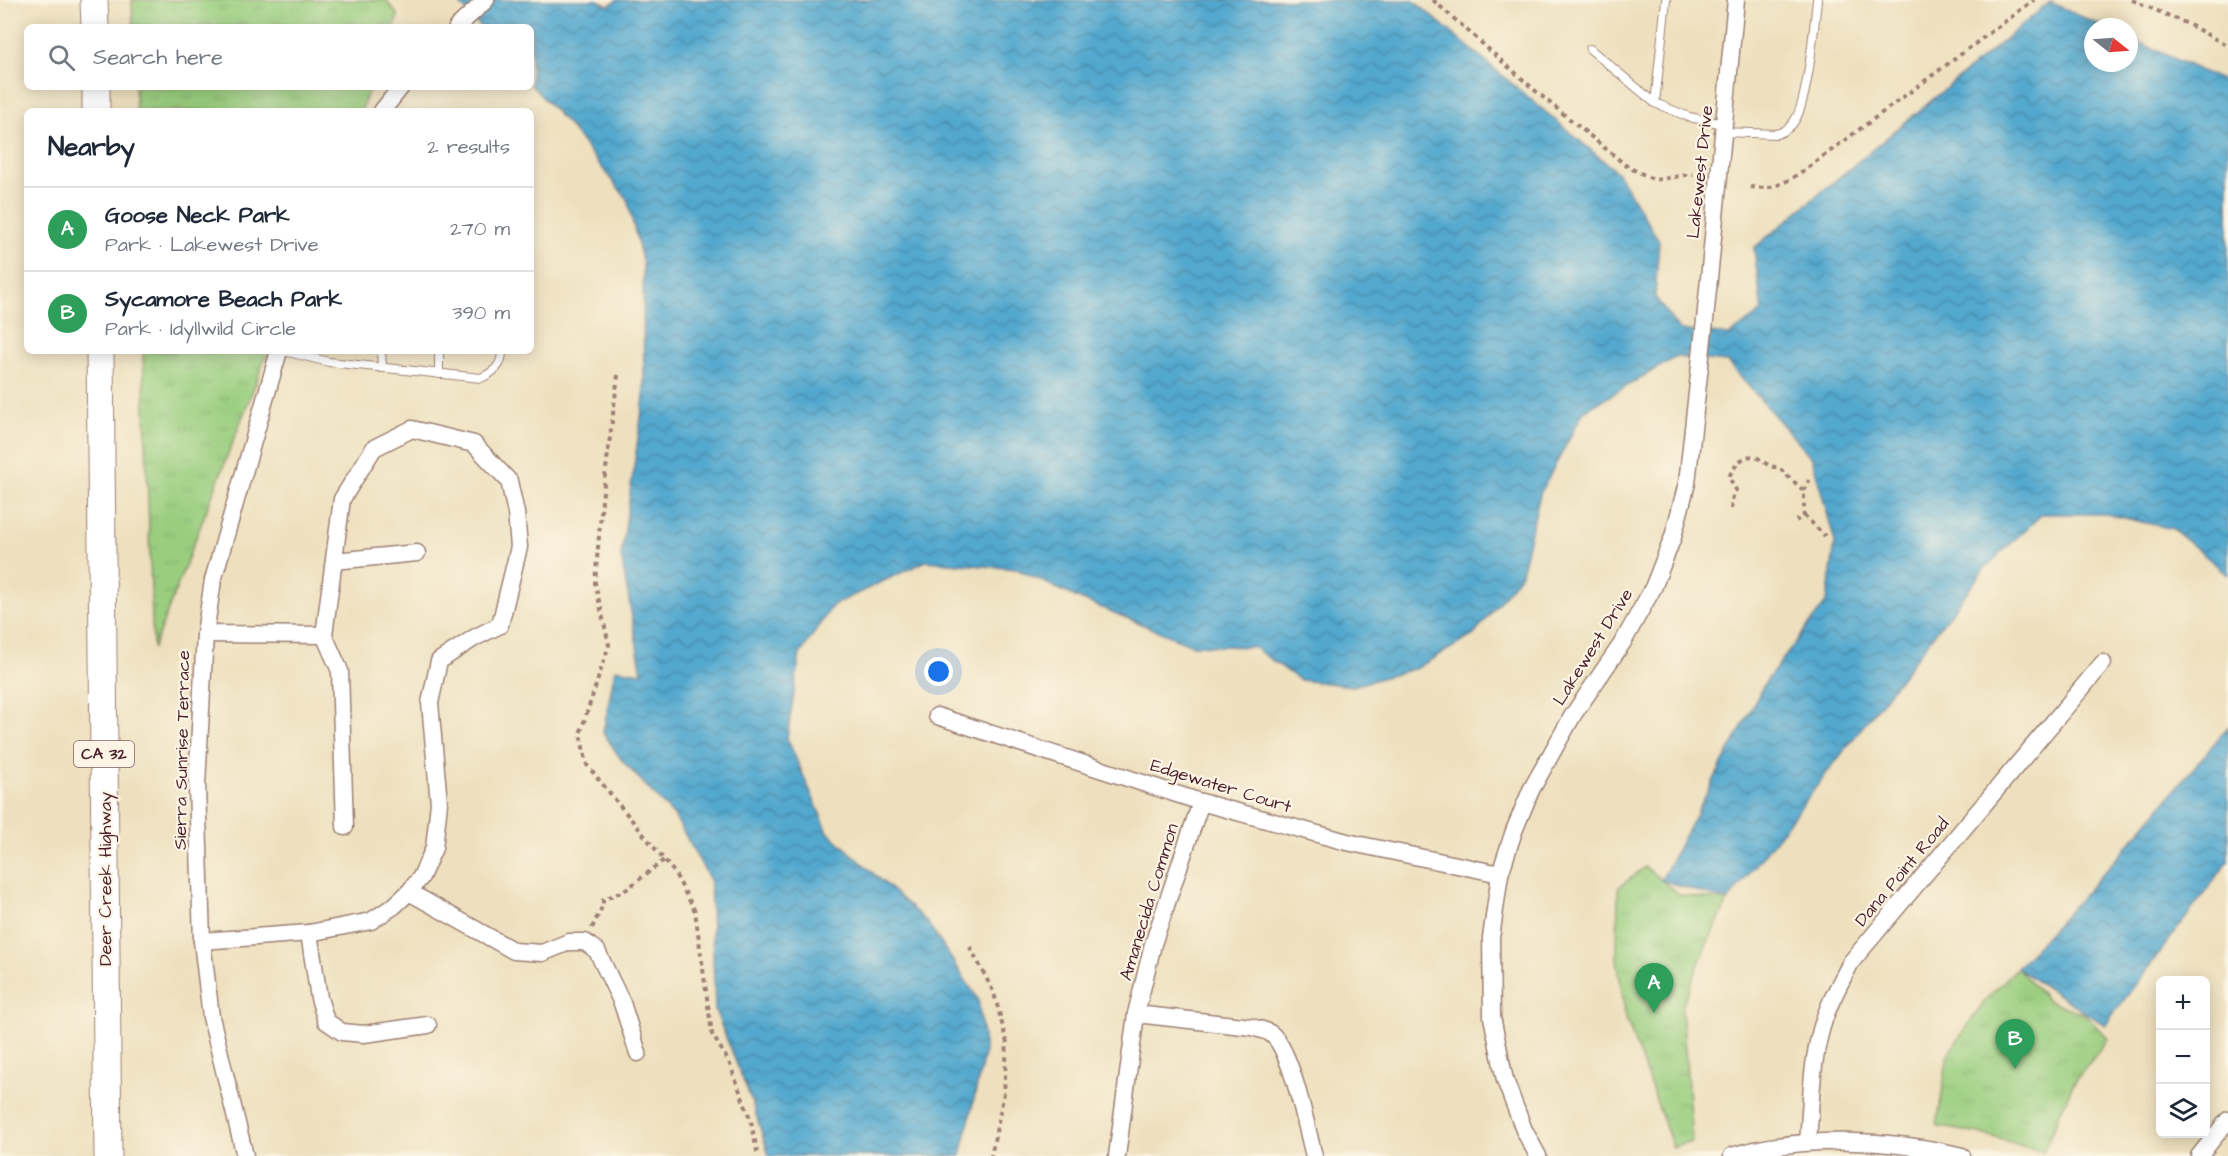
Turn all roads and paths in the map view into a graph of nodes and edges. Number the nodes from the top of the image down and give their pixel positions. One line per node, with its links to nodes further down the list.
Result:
1 (94, 0): 9 (main road)
2 (486, 0): 10 (street)
3 (1432, 0): 19 (path)
4 (1666, 0): 15 (lane)
5 (1736, 0): 18 (street, Lakewest Drive)
6 (1817, 0): 18 (lane)
7 (2034, 0): 20 (path)
8 (2132, 0): 11 (path)
9 (95, 24)
10 (460, 24)
11 (2228, 46)
12 (1590, 49): 15 (lane)
13 (96, 90): 16 (main road)
14 (399, 90): 17 (street)
15 (1655, 104): 18 (lane)
16 (96, 108)
17 (384, 108)
18 (1724, 128): 45 (street, Lakewest Drive)
19 (1693, 174)
20 (1750, 187)
21 (100, 354): 56 (main road, Deer Creek Highway / CA 32)
22 (278, 354): 38 (street, Sierra Sunrise Terrace)
23 (296, 354): 27 (lane)
24 (381, 354): 27 (lane)
25 (439, 354): 28 (lane)
26 (502, 354): 28 (lane)
27 (382, 368): 28 (lane)
28 (439, 374)
29 (618, 375): 44 (path)
30 (1809, 480): 31 (path)
31 (1804, 491): 32 (path); 33 (path)
32 (1731, 509)
33 (1804, 515): 34 (path); 35 (path)
34 (1796, 521)
35 (1825, 536)
36 (417, 553): 37 (street)
37 (334, 561): 39 (street); 46 (street)
38 (205, 634): 39 (street); 48 (street, Sierra Sunrise Terrace)
39 (324, 635): 43 (street)
40 (2103, 663): 55 (street, Dana Point Road)
41 (937, 716): 42 (street, Edgewater Court)
42 (1201, 802): 45 (street, Edgewater Court); 51 (street, Amanecida Common)
43 (345, 827)
44 (664, 860): 49 (path); 58 (path)
45 (1500, 874): 62 (street, Lakewest Drive)
46 (409, 892): 47 (street); 49 (street)
47 (309, 933): 48 (street); 52 (street)
48 (202, 941): 57 (street, Sierra Sunrise Terrace)
49 (585, 942): 53 (street)
50 (970, 947): 59 (path)
51 (1136, 1014): 60 (street, Amanecida Common); 61 (street)
52 (428, 1025)
53 (638, 1053)
54 (2228, 1120): 65 (street)
55 (1808, 1142): 63 (street); 64 (street)
56 (108, 1156)
57 (245, 1156)
58 (758, 1156)
59 (991, 1156)
60 (1117, 1156)
61 (1314, 1156)
62 (1538, 1156)
63 (1732, 1156)
64 (1962, 1156)
65 (2199, 1156)

